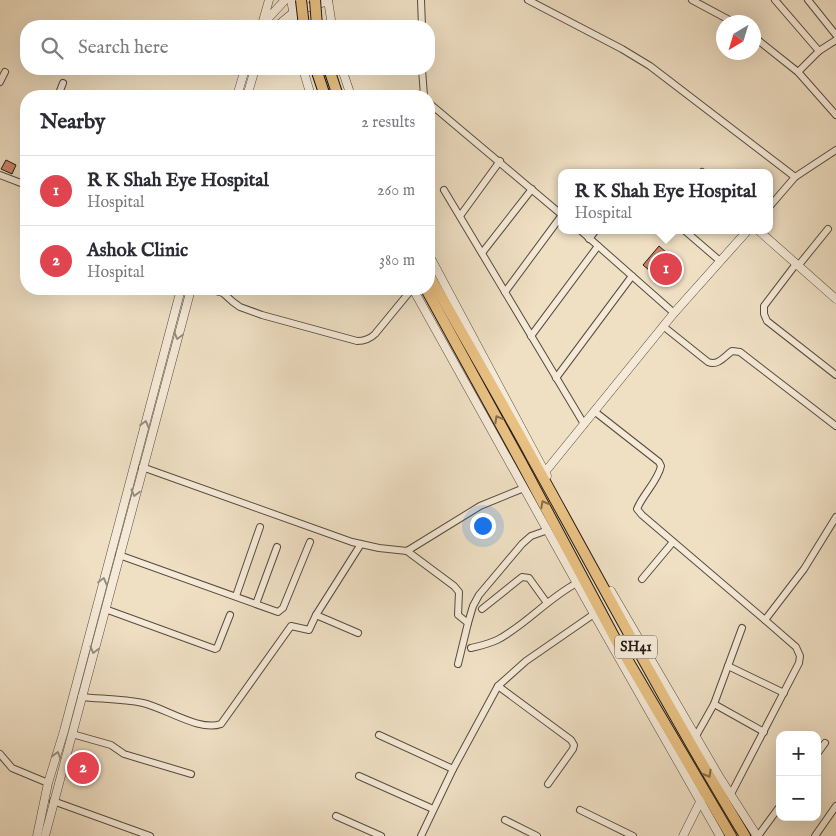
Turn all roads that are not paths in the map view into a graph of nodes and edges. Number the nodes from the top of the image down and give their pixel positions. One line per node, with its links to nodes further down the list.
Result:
1 (269, 0): 14 (street)
2 (285, 0): 15 (street)
3 (291, 0): 12 (street)
4 (301, 0): 18 (main road, bridge)
5 (315, 0): 19 (main road, bridge)
6 (328, 0): 12 (street); 20 (street)
7 (421, 0): 21 (street)
8 (528, 0): 50 (street)
9 (692, 0): 13 (street)
10 (775, 0): 25 (street)
11 (808, 0): 22 (street)
12 (294, 12): 16 (street); 17 (street)
13 (720, 15)
14 (263, 20)
15 (267, 20)
16 (284, 20)
17 (295, 20)
18 (303, 20)
19 (316, 20)
20 (331, 20)
21 (422, 20)
22 (836, 35)
23 (836, 40): 25 (street)
24 (761, 43): 27 (street)
25 (818, 50): 27 (street)
26 (5, 72): 35 (street)
27 (798, 72): 46 (street)
28 (243, 75): 38 (street)
29 (253, 75): 39 (street)
30 (306, 75): 40 (street)
31 (318, 75): 41 (main road)
32 (331, 75): 42 (main road)
33 (344, 75): 43 (street)
34 (422, 75): 44 (street)
35 (0, 82)
36 (63, 83): 37 (street)
37 (60, 90)
38 (239, 90)
39 (249, 90)
40 (309, 90)
41 (323, 90)
42 (336, 90)
43 (349, 90)
44 (424, 90)
45 (435, 107): 48 (street)
46 (836, 115)
47 (836, 150): 50 (street)
48 (500, 161): 52 (street); 56 (street)
49 (0, 175): 51 (street)
50 (795, 178): 54 (street)
51 (20, 181)
52 (532, 189): 55 (street); 66 (street)
53 (444, 190): 56 (street)
54 (773, 203)
55 (558, 212)
56 (460, 216): 66 (street)
57 (558, 220): 72 (street)
58 (828, 229): 68 (street)
59 (584, 234): 64 (street)
60 (593, 234): 64 (street)
61 (689, 234): 67 (street)
62 (744, 234): 67 (street)
63 (762, 234): 68 (street)
64 (589, 239): 65 (street)
65 (598, 246): 70 (street); 82 (street)
66 (482, 253): 72 (street)
67 (720, 261): 80 (street)
68 (797, 265): 79 (street); 83 (street)
69 (435, 266): 89 (street)
70 (632, 276): 80 (street); 84 (street)
71 (435, 286): 152 (main road, SH41, one-way to 152)
72 (505, 292): 82 (street)
73 (179, 295): 131 (street, one-way to 73)
74 (189, 295): 88 (street, one-way to 88)
75 (225, 295): 76 (street)
76 (408, 295)
77 (416, 295): 90 (street)
78 (429, 295): 151 (main road, SH41, one-way to 78)
79 (836, 299)
80 (674, 313): 81 (street)
81 (663, 326): 85 (street); 87 (street)
82 (531, 336): 84 (street)
83 (836, 374)
84 (556, 378): 86 (street)
85 (594, 411): 86 (street); 95 (street)
86 (584, 424): 89 (street)
87 (836, 426)
88 (142, 467): 96 (street); 99 (street, one-way to 99)
89 (545, 472): 124 (street)
90 (524, 488): 93 (street); 98 (street)
91 (836, 517): 110 (street)
92 (260, 526): 102 (street)
93 (548, 530): 101 (street); 111 (street)
94 (310, 542): 104 (street)
95 (674, 542): 100 (street); 110 (street)
96 (361, 544): 98 (street); 109 (street)
97 (277, 547): 104 (street)
98 (407, 551): 111 (street)
99 (119, 554): 102 (street); 105 (street)
100 (642, 579)
101 (577, 583): 103 (street); 107 (street)
102 (236, 596): 104 (street)
103 (548, 603): 106 (street); 114 (street)
104 (256, 604)
105 (105, 609): 108 (street); 119 (street, one-way to 119)
106 (482, 609)
107 (594, 614): 117 (street); 134 (street)
108 (230, 615)
109 (316, 615): 113 (street); 119 (street)
110 (765, 620): 118 (street)
111 (468, 623): 115 (street)
112 (742, 628): 116 (street)
113 (358, 633)
114 (471, 648)
115 (458, 664)
116 (728, 666): 118 (street); 120 (street)
117 (498, 686): 128 (street); 132 (street)
118 (784, 693): 121 (street)
119 (81, 697): 122 (street)
120 (714, 704): 121 (street); 124 (street)
121 (764, 732): 133 (street)
122 (72, 734): 129 (street); 135 (street)
123 (379, 735): 128 (street)
124 (696, 736): 133 (street)
125 (826, 743): 126 (street)
126 (821, 749)
127 (0, 754): 131 (street)
128 (453, 769): 137 (street)
129 (191, 774)
130 (359, 776): 137 (street)
131 (48, 783): 142 (street)
132 (548, 784)
133 (731, 794): 153 (street)
134 (701, 800): 149 (street); 150 (street)
135 (53, 801): 143 (street); 144 (street)
136 (836, 806): 154 (street)
137 (433, 809): 146 (street)
138 (580, 810): 148 (street)
139 (776, 811): 153 (street)
140 (336, 816): 145 (street)
141 (505, 820): 147 (street)
142 (37, 836)
143 (44, 836)
144 (150, 836)
145 (381, 836)
146 (421, 836)
147 (537, 836)
148 (633, 836)
149 (683, 836)
150 (720, 836)
151 (731, 836)
152 (745, 836)
153 (758, 836)
154 (815, 836)

